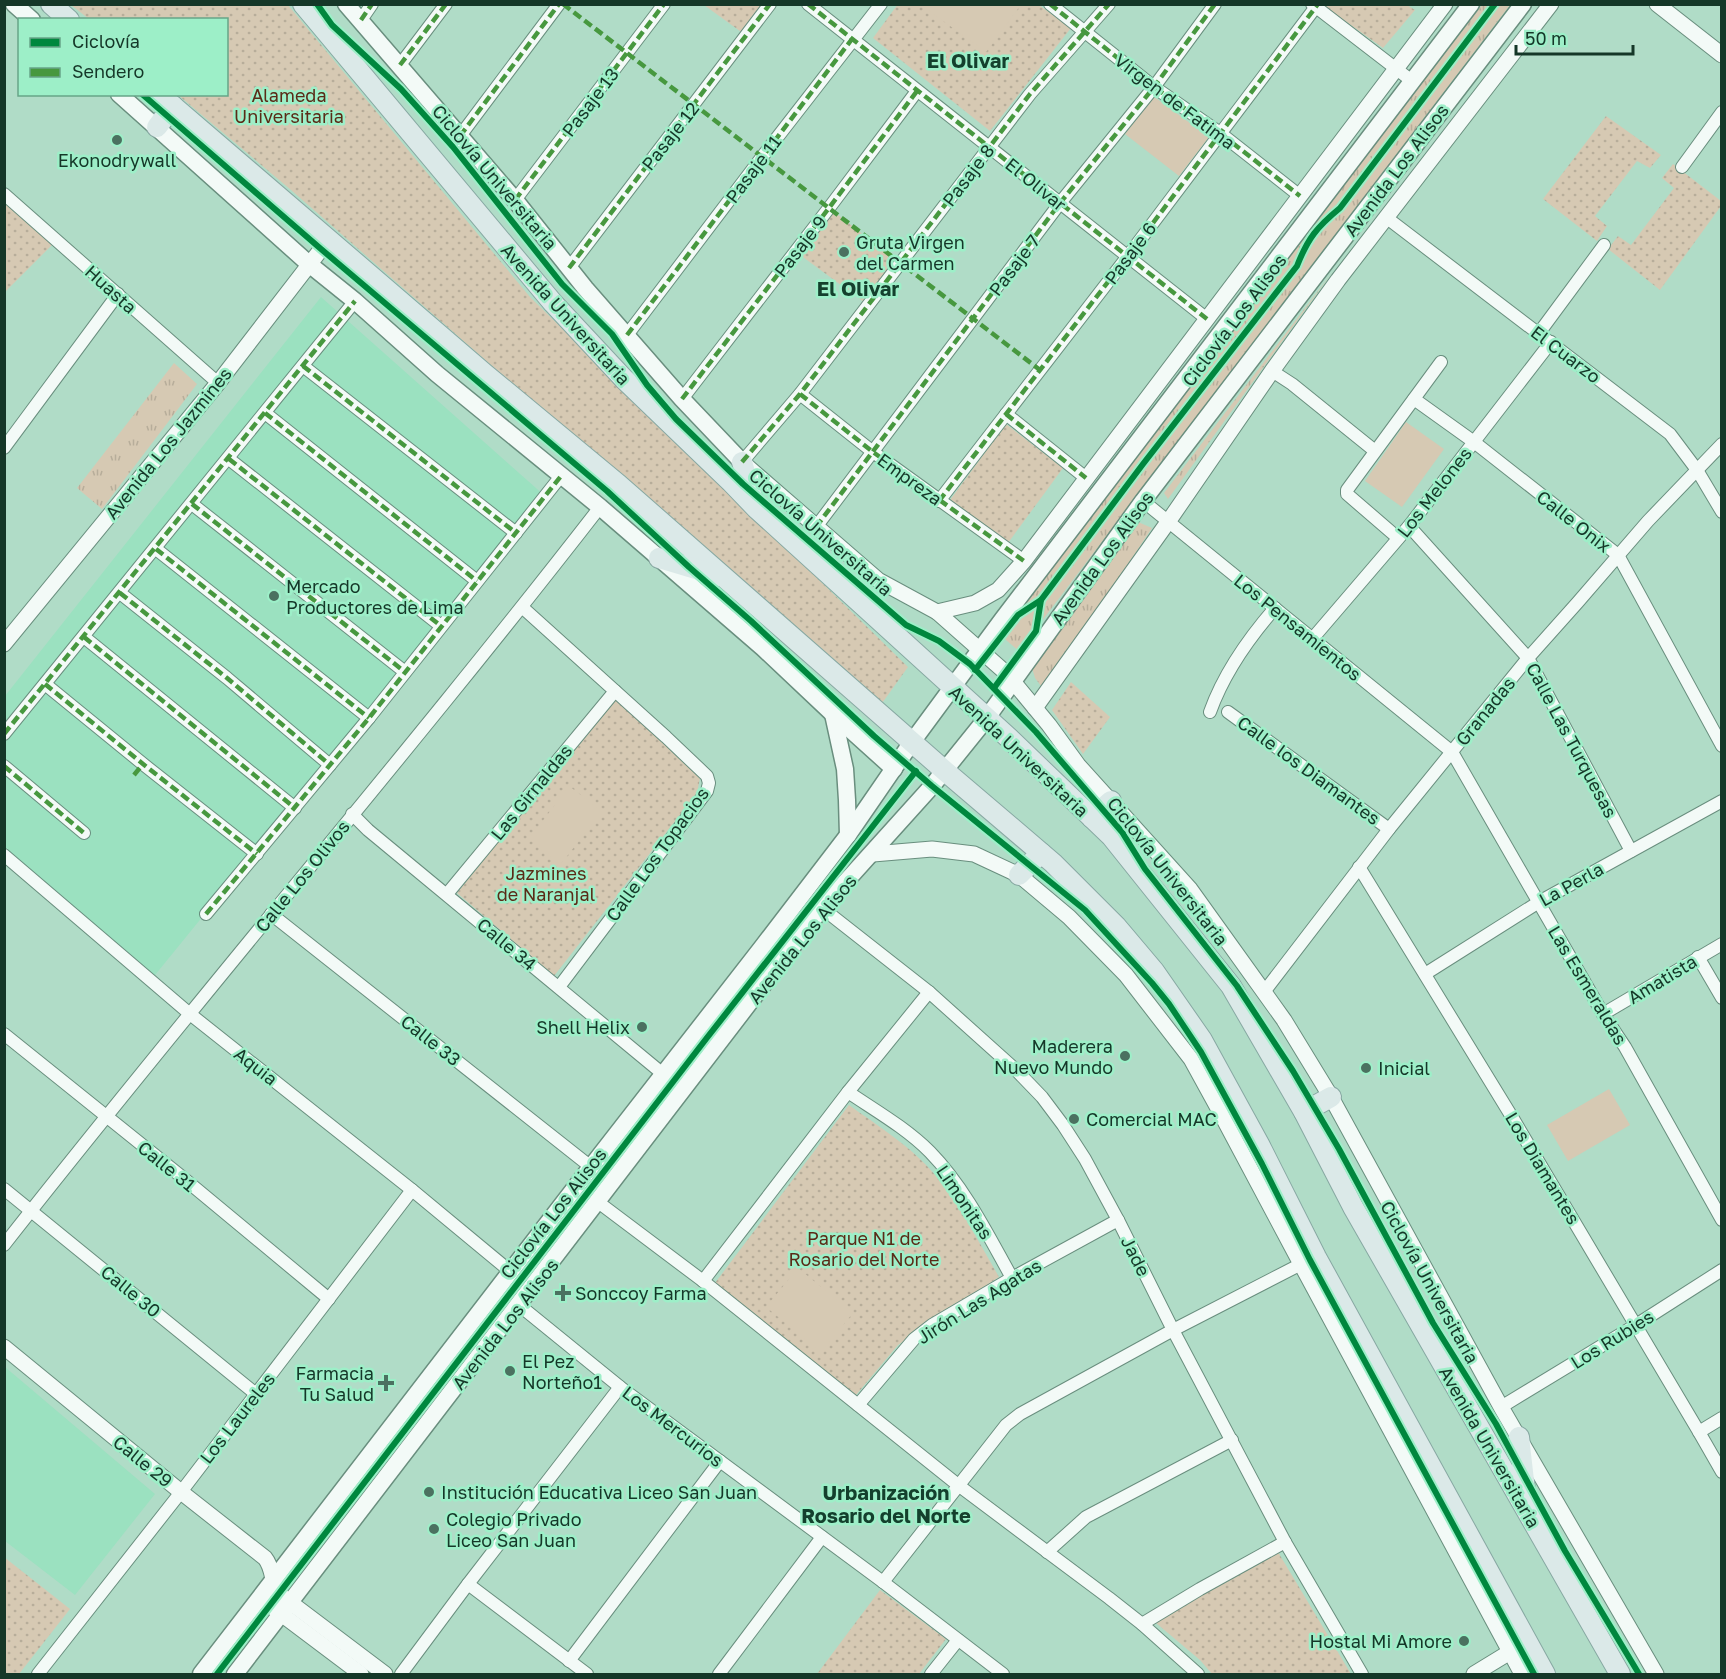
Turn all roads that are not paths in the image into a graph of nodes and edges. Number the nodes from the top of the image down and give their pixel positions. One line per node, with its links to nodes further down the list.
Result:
1 (14, 4): 21 (main road)
2 (51, 4): 22 (main road)
3 (303, 4): 79 (main road, Avenida Universitaria)
4 (346, 4): 23 (main road, Avenida Universitaria)
5 (372, 4): 23 (street)
6 (446, 4): 27 (street)
7 (559, 4): 37 (street)
8 (664, 4): 42 (street, Pasaje 13)
9 (770, 4): 49 (street, Pasaje 12)
10 (808, 4): 25 (street, El Olivar)
11 (881, 4): 25 (street, Pasaje 11)
12 (1050, 4): 24 (street, Virgen de Fatima)
13 (1109, 4): 24 (street, Pasaje 8)
14 (1215, 4): 30 (street, Pasaje 7)
15 (1445, 4): 28 (street)
16 (1471, 4): 29 (main road, Avenida Los Alisos)
17 (1523, 4): 76 (main road, Avenida Los Alisos)
18 (1551, 4): 44 (street, Avenida Los Alisos)
19 (1657, 4): 26 (street)
20 (1315, 6): 28 (street); 36 (street, Pasaje 6)
21 (30, 18)
22 (67, 18)
23 (361, 20): 27 (main road, Avenida Universitaria)
24 (1084, 33): 30 (street, Virgen de Fatima); 38 (street, Pasaje 8)
25 (852, 39): 31 (street, El Olivar); 54 (street, Pasaje 11)
26 (1722, 55)
27 (400, 65): 37 (main road, Avenida Universitaria)
28 (1397, 69): 29 (street); 41 (street)
29 (1412, 81): 100 (main road, Avenida Los Alisos)
30 (1154, 87): 36 (street, Virgen de Fatima); 43 (street, Pasaje 7)
31 (917, 91): 38 (street, El Olivar); 61 (street, Pasaje 9)
32 (121, 96): 35 (main road)
33 (166, 100): 35 (main road); 45 (main road)
34 (1722, 112): 39 (street)
35 (157, 127): 48 (main road)
36 (1220, 134): 41 (street, Virgen de Fatima); 47 (street, Pasaje 6)
37 (460, 136): 42 (main road, Avenida Universitaria)
38 (990, 147): 43 (street, El Olivar); 60 (street, Pasaje 8)
39 (1682, 167)
40 (4, 194): 50 (street, Huasta)
41 (1300, 196): 52 (street)
42 (515, 200): 49 (main road, Avenida Universitaria)
43 (1060, 203): 47 (street, El Olivar); 69 (street, Pasaje 7)
44 (1387, 218): 53 (street, El Cuarzo); 58 (street, Avenida Los Alisos)
45 (329, 239): 48 (street, Avenida Los Jazmines); 90 (main road)
46 (1604, 245): 53 (street)
47 (1128, 256): 52 (street, El Olivar); 64 (street, Pasaje 6)
48 (309, 264): 51 (main road); 59 (street, Avenida Los Jazmines)
49 (569, 268): 54 (main road, Avenida Universitaria)
50 (118, 294): 59 (street, Huasta); 67 (street)
51 (355, 302): 57 (street); 73 (main road)
52 (1207, 319): 74 (street)
53 (1539, 333): 55 (street, El Cuarzo)
54 (627, 334): 61 (main road, Avenida Universitaria)
55 (1551, 342): 65 (street, Los Melones); 72 (street, El Cuarzo)
56 (1441, 362): 62 (street)
57 (303, 366): 63 (street); 84 (street)
58 (1272, 371): 68 (street); 81 (street, Avenida Los Alisos)
59 (218, 383): 99 (street, Avenida Los Jazmines)
60 (800, 394): 69 (street, Empreza); 71 (street, Pasaje 8)
61 (682, 399): 71 (main road, Avenida Universitaria)
62 (1414, 399): 65 (street, Calle Onix); 68 (street)
63 (266, 413): 70 (street); 91 (street)
64 (1006, 414): 74 (street); 75 (street, Pasaje 6)
65 (1474, 442): 82 (street, Los Melones); 87 (street, Calle Onix)
66 (1722, 444): 72 (street, Granadas)
67 (4, 448)
68 (1375, 451): 85 (street)
69 (873, 452): 75 (street, Empreza); 83 (street, Pasaje 7)
70 (229, 459): 77 (street); 96 (street)
71 (741, 462): 79 (main road); 83 (street, Avenida Universitaria)
72 (1697, 470): 80 (street, El Cuarzo); 87 (street, Granadas)
73 (561, 476): 78 (main road); 84 (street)
74 (1086, 478): 89 (street)
75 (939, 501): 89 (street, Empreza)
76 (1143, 501): 81 (street, Los Pensamientos); 103 (main road, Avenida Los Alisos)
77 (192, 504): 86 (street); 102 (street)
78 (600, 507): 88 (main road); 93 (street, Calle Los Olivos)
79 (756, 508): 105 (main road, Avenida Universitaria)
80 (1722, 512)
81 (1168, 522): 94 (street, Los Pensamientos); 107 (street, Avenida Los Alisos)
82 (1409, 526): 85 (street, Los Melones); 101 (street, Calle Las Turquesas)
83 (816, 527): 95 (street, Avenida Universitaria)
84 (516, 533): 91 (street)
85 (1398, 538): 98 (street, Los Melones)
86 (156, 549): 92 (street); 111 (street)
87 (1618, 555): 101 (street, Granadas); 115 (street, Calle Onix)
88 (659, 558): 90 (main road); 110 (main road)
89 (1024, 561): 95 (street)
90 (725, 578): 114 (main road)
91 (477, 581): 96 (street)
92 (120, 593): 97 (street); 117 (street)
93 (522, 607): 106 (street, Calle Los Topacios); 124 (street, Calle Los Olivos)
94 (1275, 608): 98 (street, Los Pensamientos); 108 (street)
95 (937, 612): 100 (street, Avenida Universitaria)
96 (441, 626): 102 (street)
97 (84, 637): 104 (street); 123 (street)
98 (1313, 638): 116 (street, Los Pensamientos)
99 (4, 644)
100 (980, 649): 103 (street, Avenida Universitaria); 105 (main road, Avenida Los Alisos)
101 (1528, 658): 116 (street, Granadas); 129 (street, Calle Las Turquesas)
102 (405, 672): 111 (street)
103 (1012, 682): 107 (street, Avenida Universitaria); 112 (main road, Avenida Los Alisos)
104 (45, 684): 113 (street); 131 (street)
105 (953, 688): 112 (main road, Avenida Universitaria); 114 (main road, Avenida Los Alisos)
106 (615, 691): 136 (street, Las Girnaldas); 144 (street, Calle Los Topacios)
107 (1035, 708): 121 (street, Avenida Universitaria)
108 (1210, 712)
109 (1228, 712): 126 (street, Calle los Diamantes)
110 (833, 714): 119 (main road); 128 (main road)
111 (369, 718): 117 (street)
112 (986, 719): 120 (main road, Avenida Los Alisos); 125 (main road, Avenida Universitaria)
113 (4, 734)
114 (912, 742): 119 (main road, Avenida Los Alisos); 120 (main road)
115 (1722, 746)
116 (1452, 752): 126 (street, Granadas); 137 (street, Las Esmeraldas)
117 (330, 765): 123 (street)
118 (4, 766): 127 (street)
119 (894, 769): 128 (main road, Avenida Los Alisos)
120 (945, 771): 130 (main road); 132 (main road, Avenida Los Alisos)
121 (1111, 801): 125 (main road); 146 (street, Avenida Universitaria)
122 (1722, 801): 129 (street, La Perla)
123 (295, 808): 131 (street)
124 (352, 814): 136 (street, Calle 34); 140 (street, Calle Los Olivos)
125 (1092, 818): 158 (main road, Avenida Universitaria)
126 (1389, 829): 134 (street, Granadas)
127 (84, 833)
128 (848, 835): 148 (main road, Avenida Los Alisos)
129 (1631, 851): 137 (street, La Perla)
130 (1041, 853): 135 (main road); 168 (main road)
131 (257, 854): 139 (street)
132 (873, 854): 135 (street); 138 (main road, Avenida Los Alisos)
133 (4, 855): 149 (street, Aquia)
134 (1359, 867): 143 (street, Los Diamantes); 146 (street, Granadas)
135 (1019, 875): 168 (street)
136 (447, 894): 144 (street, Calle 34)
137 (1539, 902): 143 (street, La Perla); 150 (street, Las Esmeraldas)
138 (822, 908): 145 (street, Jade); 151 (main road, Avenida Los Alisos)
139 (206, 914)
140 (271, 914): 149 (street, Calle Los Olivos); 160 (street, Calle 33)
141 (1722, 944): 142 (street, Amatista)
142 (1698, 957): 147 (street); 150 (street, Amatista)
143 (1425, 974): 175 (street, Los Diamantes)
144 (559, 987): 155 (street, Calle 34)
145 (929, 992): 156 (street); 165 (street, Jade)
146 (1264, 992): 157 (street, Avenida Universitaria)
147 (1722, 998)
148 (716, 1007): 151 (main road); 152 (main road, Avenida Los Alisos)
149 (190, 1014): 159 (street, Calle Los Olivos); 162 (street, Aquia)
150 (1603, 1014): 166 (street, Las Esmeraldas)
151 (737, 1022): 154 (main road, Avenida Los Alisos)
152 (696, 1031): 154 (main road); 155 (main road, Avenida Los Alisos)
153 (4, 1034): 159 (street, Calle 31)
154 (717, 1047): 163 (main road, Avenida Los Alisos)
155 (663, 1074): 160 (main road, Avenida Los Alisos)
156 (848, 1092): 171 (street, Limonitas); 172 (street)
157 (1331, 1097): 158 (main road); 181 (street, Avenida Universitaria)
158 (1304, 1112): 190 (main road, Avenida Universitaria)
159 (107, 1117): 164 (street, Calle Los Olivos); 173 (street, Calle 31)
160 (591, 1167): 170 (main road, Avenida Los Alisos)
161 (4, 1189): 164 (street, Calle 30)
162 (412, 1190): 170 (street, Aquia); 173 (street, Los Laureles)
163 (598, 1202): 172 (street); 174 (main road, Avenida Los Alisos)
164 (32, 1210): 167 (street, Calle Los Olivos); 179 (street, Calle 30)
165 (1118, 1220): 171 (street, Jirón Las Agatas); 176 (street, Jade)
166 (1722, 1220)
167 (4, 1245)
168 (1308, 1260): 176 (street); 201 (street); 217 (main road)
169 (1722, 1270): 175 (street, Los Rubies)
170 (511, 1272): 194 (main road, Avenida Los Alisos)
171 (1012, 1278): 180 (street, Jirón Las Agatas)
172 (704, 1281): 180 (street)
173 (329, 1299): 179 (street, Los Laureles)
174 (519, 1305): 178 (street, Los Mercurios); 198 (main road, Avenida Los Alisos)
175 (1636, 1325): 181 (street, Los Rubies); 183 (street, Los Diamantes)
176 (1173, 1330): 185 (street, Jade); 188 (street)
177 (4, 1347): 189 (street, Calle 29)
178 (620, 1387): 186 (street, Los Mercurios); 196 (street)
179 (256, 1394): 189 (street, Los Laureles)
180 (858, 1405): 188 (street)
181 (1501, 1407): 184 (street, Avenida Universitaria)
182 (1722, 1418): 183 (street)
183 (1699, 1432): 187 (street, Los Diamantes)
184 (1519, 1437): 190 (main road); 219 (street, Avenida Universitaria)
185 (1232, 1440): 192 (street, Jade); 193 (street)
186 (720, 1461): 191 (street, Los Mercurios); 202 (street)
187 (1722, 1472)
188 (958, 1485): 193 (street); 195 (street)
189 (181, 1492): 194 (street, Calle 29); 204 (street, Los Laureles)
190 (1528, 1515): 218 (main road, Avenida Universitaria)
191 (822, 1537): 195 (street, Los Mercurios); 211 (street)
192 (1285, 1542): 199 (street); 215 (street, Jade)
193 (1047, 1552): 199 (street)
194 (273, 1580): 197 (main road, Avenida Los Alisos); 198 (street, Calle 29)
195 (883, 1582): 200 (street, Los Mercurios)
196 (468, 1584): 202 (street); 209 (street)
197 (260, 1598): 198 (street); 205 (main road, Avenida Los Alisos)
198 (286, 1609): 206 (main road, Avenida Los Alisos); 207 (street); 208 (street)
199 (1142, 1624): 214 (street)
200 (958, 1640): 212 (street); 213 (street, Los Mercurios)
201 (1510, 1652): 203 (street); 216 (street)
202 (569, 1661): 210 (street)
203 (1518, 1673)
204 (38, 1674)
205 (201, 1674)
206 (235, 1674)
207 (361, 1674)
208 (385, 1674)
209 (401, 1674)
210 (587, 1674)
211 (719, 1674)
212 (931, 1674)
213 (1003, 1674)
214 (1198, 1674)
215 (1362, 1674)
216 (1474, 1674)
217 (1545, 1674)
218 (1620, 1674)
219 (1656, 1674)

